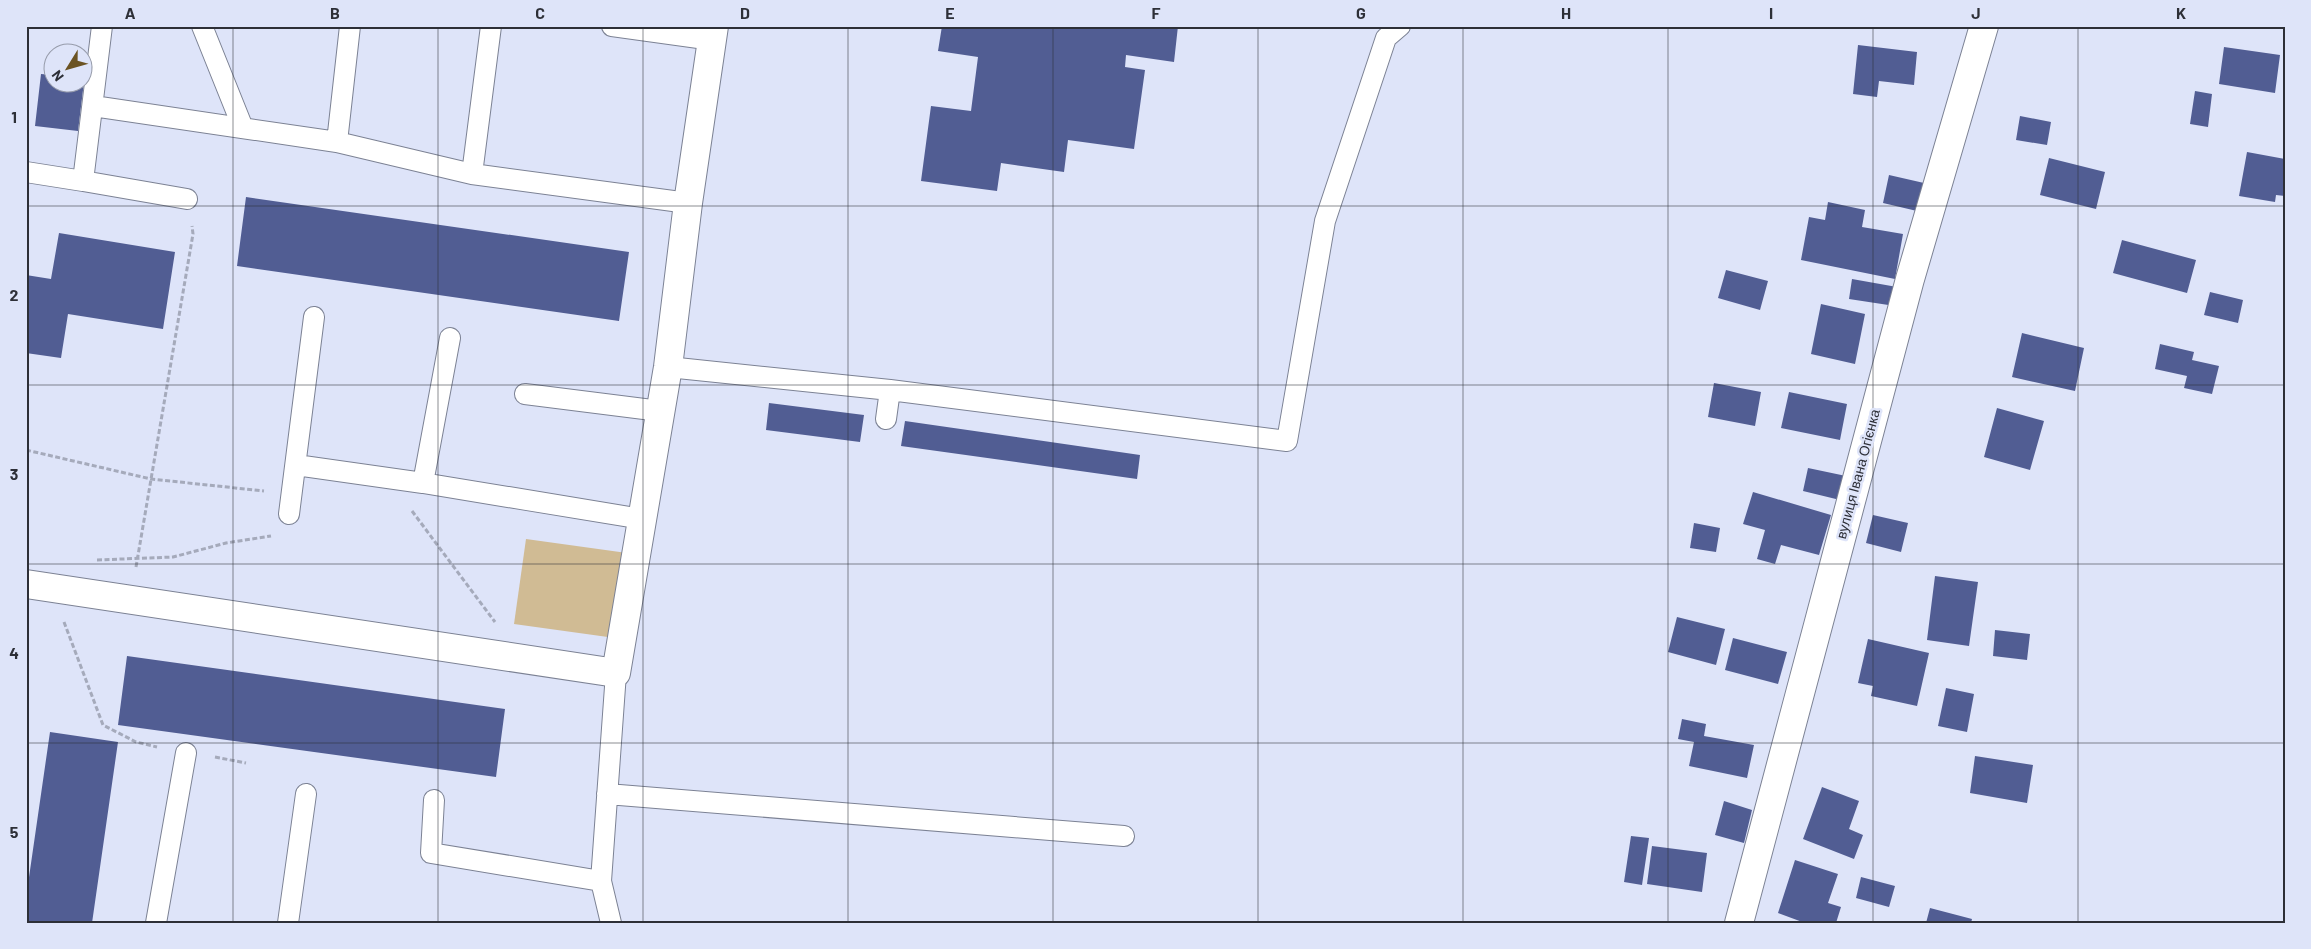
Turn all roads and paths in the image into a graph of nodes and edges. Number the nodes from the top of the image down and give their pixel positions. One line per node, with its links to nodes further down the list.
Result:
1 (102, 26): 9 (lane)
2 (202, 26): 10 (lane)
3 (350, 26): 11 (lane)
4 (491, 26): 13 (lane)
5 (612, 26): 8 (lane)
6 (1400, 26): 20 (lane)
7 (1984, 26): 47 (street, вулиця Івана Огієнка)
8 (713, 33): 16 (street)
9 (93, 106): 10 (lane); 14 (lane)
10 (243, 128): 11 (lane)
11 (337, 142): 13 (lane)
12 (26, 172): 14 (lane)
13 (472, 174): 16 (lane)
14 (83, 181): 15 (lane)
15 (187, 199): 27 (path)
16 (688, 203): 19 (street)
17 (314, 317): 25 (lane)
18 (450, 338): 28 (lane)
19 (668, 367): 20 (lane); 22 (street)
20 (890, 390): 23 (lane)
21 (525, 394): 22 (lane)
22 (660, 412): 30 (street)
23 (886, 419)
24 (26, 450): 27 (path)
25 (296, 465): 26 (lane); 29 (lane)
26 (388, 478): 28 (lane); 35 (path)
27 (151, 479): 29 (path); 33 (path)
28 (423, 483): 30 (lane)
29 (290, 504): 31 (path)
30 (642, 519): 36 (street)
31 (88, 560)
32 (26, 584): 33 (street)
33 (130, 600): 35 (street)
34 (62, 615): 37 (path)
35 (522, 659): 36 (street)
36 (616, 673): 40 (lane)
37 (186, 753): 38 (path); 44 (lane)
38 (246, 763)
39 (306, 794): 45 (lane)
40 (607, 794): 42 (lane); 43 (lane)
41 (434, 800): 43 (lane)
42 (1124, 836)
43 (601, 881): 46 (lane)
44 (156, 923)
45 (288, 923)
46 (611, 923)
47 (1739, 923)

